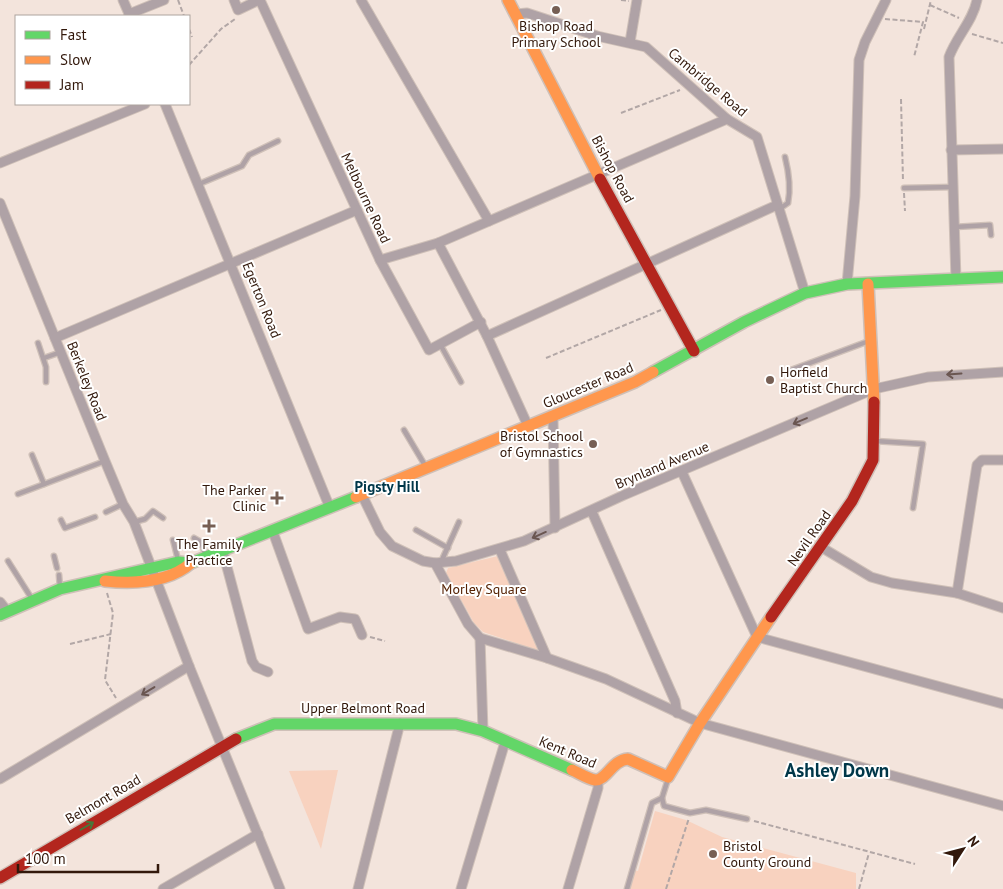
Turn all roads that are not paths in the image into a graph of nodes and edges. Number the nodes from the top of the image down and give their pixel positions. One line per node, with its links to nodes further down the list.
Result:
1 (123, 0): 11 (street)
2 (164, 0): 11 (street)
3 (234, 0): 4 (street)
4 (259, 0): 27 (street, Melbourne Road)
5 (361, 0): 28 (street)
6 (508, 0): 10 (street, Bishop Road)
7 (637, 0): 12 (street)
8 (886, 0): 37 (street)
9 (977, 0): 18 (street)
10 (516, 14): 12 (street, Cambridge Road); 21 (street, Bishop Road)
11 (129, 15)
12 (630, 42): 15 (street, Cambridge Road)
13 (143, 105): 20 (street)
14 (165, 105): 22 (street, Egerton Road)
15 (727, 119): 21 (street); 26 (street, Cambridge Road)
16 (278, 141): 22 (lane)
17 (1003, 148): 18 (street)
18 (951, 150): 23 (street)
19 (786, 157): 26 (lane)
20 (0, 163)
21 (599, 176): 28 (street); 34 (street, Bishop Road)
22 (199, 184): 33 (street, Egerton Road)
23 (953, 187): 24 (lane); 29 (street)
24 (904, 188)
25 (0, 203): 42 (street, Berkeley Road)
26 (778, 207): 34 (street); 39 (street, Cambridge Road)
27 (357, 210): 32 (street, Melbourne Road); 33 (street)
28 (489, 221): 31 (street)
29 (954, 227): 30 (lane); 36 (street)
30 (991, 236)
31 (438, 243): 32 (street); 40 (street)
32 (380, 260): 45 (street, Melbourne Road)
33 (232, 262): 42 (street); 67 (street, Egerton Road)
34 (648, 264): 41 (street); 46 (street, Bishop Road)
35 (1003, 277): 36 (street, Gloucester Road)
36 (956, 280): 38 (street, Gloucester Road)
37 (847, 284): 38 (street, Gloucester Road); 39 (street, Gloucester Road)
38 (868, 284): 43 (street, Nevil Road)
39 (804, 293): 46 (street, Gloucester Road)
40 (481, 322): 41 (street); 45 (street)
41 (487, 336): 55 (street)
42 (55, 338): 47 (street, Berkeley Road)
43 (872, 340): 49 (lane); 53 (street, Nevil Road)
44 (38, 343): 48 (lane)
45 (440, 344): 52 (lane)
46 (694, 351): 54 (street, Gloucester Road)
47 (60, 352): 48 (lane); 60 (street, Berkeley Road)
48 (44, 358): 51 (lane)
49 (790, 370)
50 (1003, 372): 53 (street, Brynland Avenue, one-way to 53)
51 (46, 382)
52 (461, 382)
53 (874, 389): 57 (street, Nevil Road); 62 (street, Brynland Avenue, one-way to 62)
54 (553, 417): 55 (street, Gloucester Road); 76 (street)
55 (528, 426): 61 (street, Gloucester Road)
56 (404, 430): 61 (lane)
57 (875, 441): 68 (lane); 81 (street, Nevil Road)
58 (32, 455): 63 (lane)
59 (1003, 460): 95 (street)
60 (105, 461): 63 (lane); 66 (street, Berkeley Road)
61 (426, 468): 65 (street, Gloucester Road)
62 (682, 472): 70 (street, Brynland Avenue); 100 (street)
63 (44, 484): 64 (lane)
64 (18, 494)
65 (362, 495): 67 (street, Gloucester Road); 90 (street, Brynland Avenue)
66 (123, 504): 69 (lane); 74 (street, Berkeley Road)
67 (330, 508): 78 (street, Gloucester Road)
68 (913, 508)
69 (106, 512)
70 (592, 512): 76 (street, Brynland Avenue); 106 (street)
71 (95, 517): 73 (lane)
72 (163, 518): 74 (lane)
73 (62, 520)
74 (134, 522): 92 (street, Berkeley Road)
75 (459, 522): 82 (lane)
76 (555, 528): 83 (street, Brynland Avenue, one-way to 83)
77 (416, 530): 82 (lane)
78 (273, 532): 84 (street, Gloucester Road); 99 (street)
79 (194, 538): 86 (lane)
80 (173, 540): 88 (lane)
81 (821, 547): 95 (street); 100 (street, Nevil Road)
82 (448, 548): 90 (lane)
83 (500, 550): 90 (street, Brynland Avenue); 102 (street)
84 (223, 552): 86 (street, Gloucester Road); 104 (street)
85 (54, 556): 91 (lane)
86 (207, 558): 89 (street, Gloucester Road)
87 (8, 561): 96 (lane)
88 (178, 562): 89 (street, Gloucester Road); 92 (street, Gloucester Road)
89 (191, 563): 92 (street, Gloucester Road)
90 (438, 563): 101 (street)
91 (57, 568)
92 (153, 573): 94 (street, Gloucester Road); 103 (street, Berkeley Road)
93 (59, 575): 94 (lane)
94 (60, 589): 96 (street, Gloucester Road)
95 (957, 593): 97 (street)
96 (33, 600): 98 (street, Gloucester Road)
97 (1003, 608)
98 (2, 609)
99 (362, 635)
100 (757, 637): 105 (street); 107 (street, Nevil Road)
101 (480, 638): 102 (street); 109 (street)
102 (548, 658): 106 (street)
103 (189, 666): 111 (street, Berkeley Road); 113 (street, one-way to 113)
104 (268, 672)
105 (1003, 704)
106 (677, 713): 107 (street)
107 (700, 723): 112 (street, Nevil Road); 116 (street)
108 (400, 724): 109 (street, Upper Belmont Road); 111 (street, Upper Belmont Road); 123 (street)
109 (483, 731): 110 (street, Upper Belmont Road)
110 (505, 742): 114 (street, Kent Road); 124 (street)
111 (223, 748): 118 (street, Berkeley Road); 119 (street, Belmont Road, one-way to 111)
112 (668, 777): 114 (street, Kent Road); 115 (lane)
113 (0, 779)
114 (598, 780): 125 (street)
115 (662, 798): 117 (lane); 126 (lane)
116 (1003, 806)
117 (747, 819)
118 (258, 834): 120 (street); 122 (street, Berkeley Road)
119 (0, 878)
120 (174, 886): 121 (street)
121 (163, 889)
122 (280, 889)
123 (358, 889)
124 (461, 889)
125 (568, 889)
126 (627, 889)

